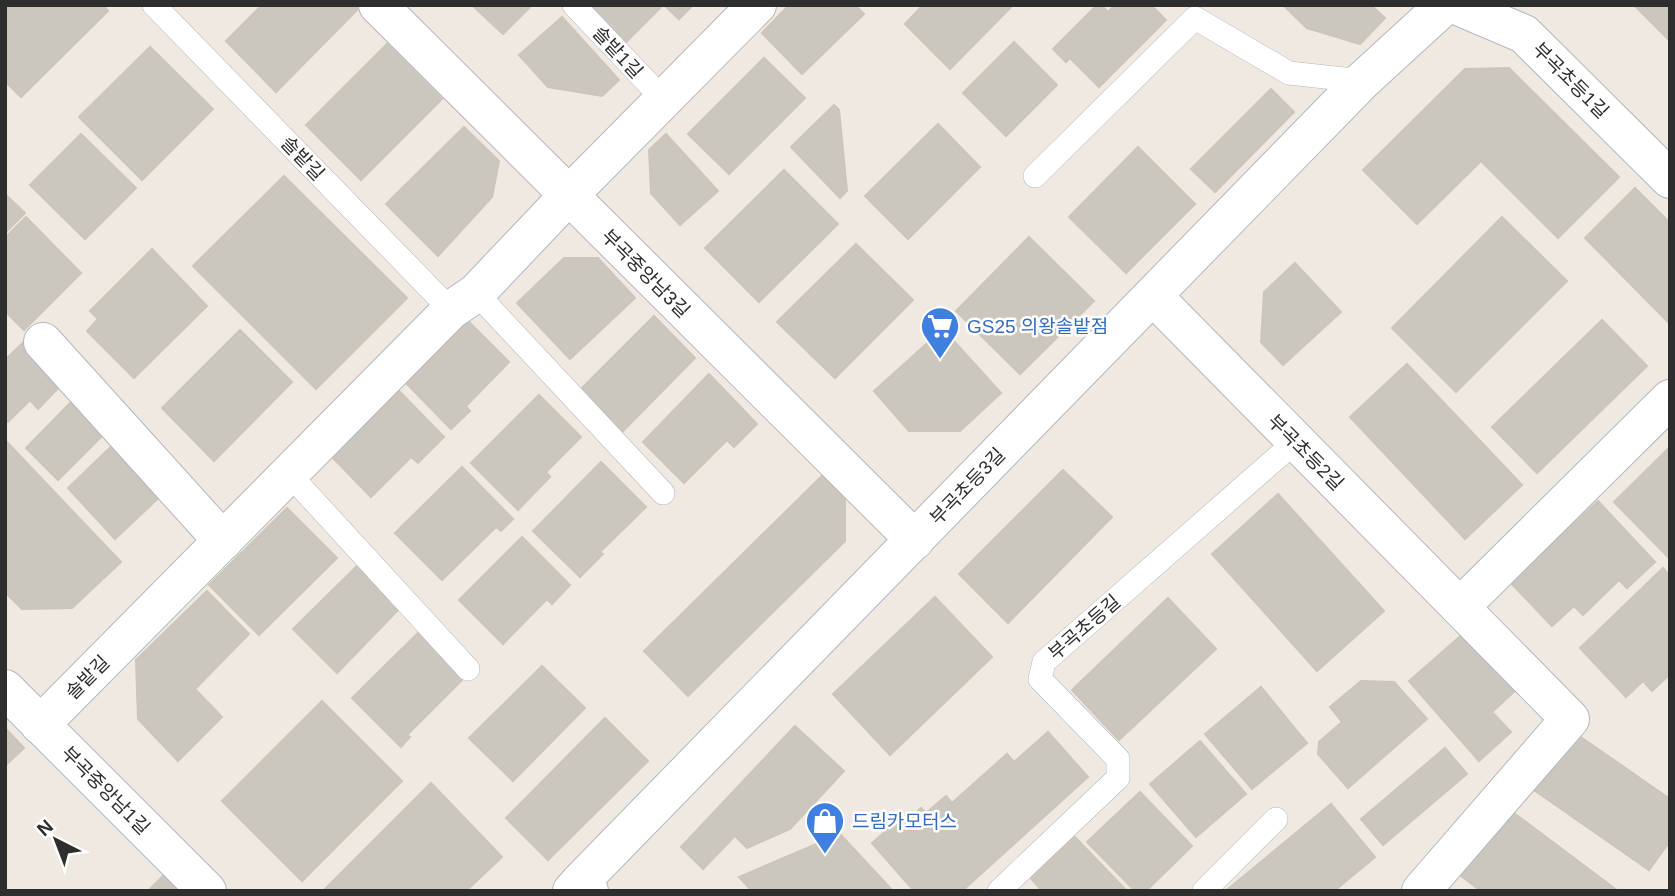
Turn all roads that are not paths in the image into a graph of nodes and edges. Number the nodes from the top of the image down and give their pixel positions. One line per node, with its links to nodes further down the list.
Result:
1 (154, 5): 13 (lane, 솔밭길)
2 (378, 5): 11 (street, 부곡중앙남3길)
3 (574, 5): 8 (lane, 솔밭1길)
4 (757, 5): 8 (street, 솔밭길)
5 (1445, 5): 7 (street, 부곡초등3길)
6 (1456, 5): 10 (street, 부곡초등1길)
7 (1362, 81): 9 (lane); 12 (street, 부곡초등3길)
8 (663, 99): 11 (street, 솔밭길)
9 (1035, 176)
10 (1670, 179)
11 (568, 196): 13 (street, 솔밭길); 19 (street, 부곡중앙남3길)
12 (1153, 296): 16 (street, 부곡초등2길); 19 (street, 부곡초등3길)
13 (463, 302): 17 (street, 솔밭길); 18 (lane, 솔밭길)
14 (43, 342): 20 (street)
15 (1670, 399): 21 (street)
16 (1296, 441): 21 (street, 부곡초등2길); 28 (lane, 부곡초등길)
17 (290, 475): 20 (street, 솔밭길); 22 (lane)
18 (663, 493)
19 (915, 540): 26 (street, 부곡초등3길)
20 (223, 541): 24 (street, 솔밭길)
21 (1460, 607): 30 (street, 부곡초등2길)
22 (468, 669)
23 (5, 689): 24 (street, 부곡중앙남1길)
24 (40, 725): 27 (street, 부곡중앙남1길)
25 (1276, 819): 29 (lane)
26 (580, 888)
27 (207, 891)
28 (999, 891)
29 (1204, 891)
30 (1421, 891)

